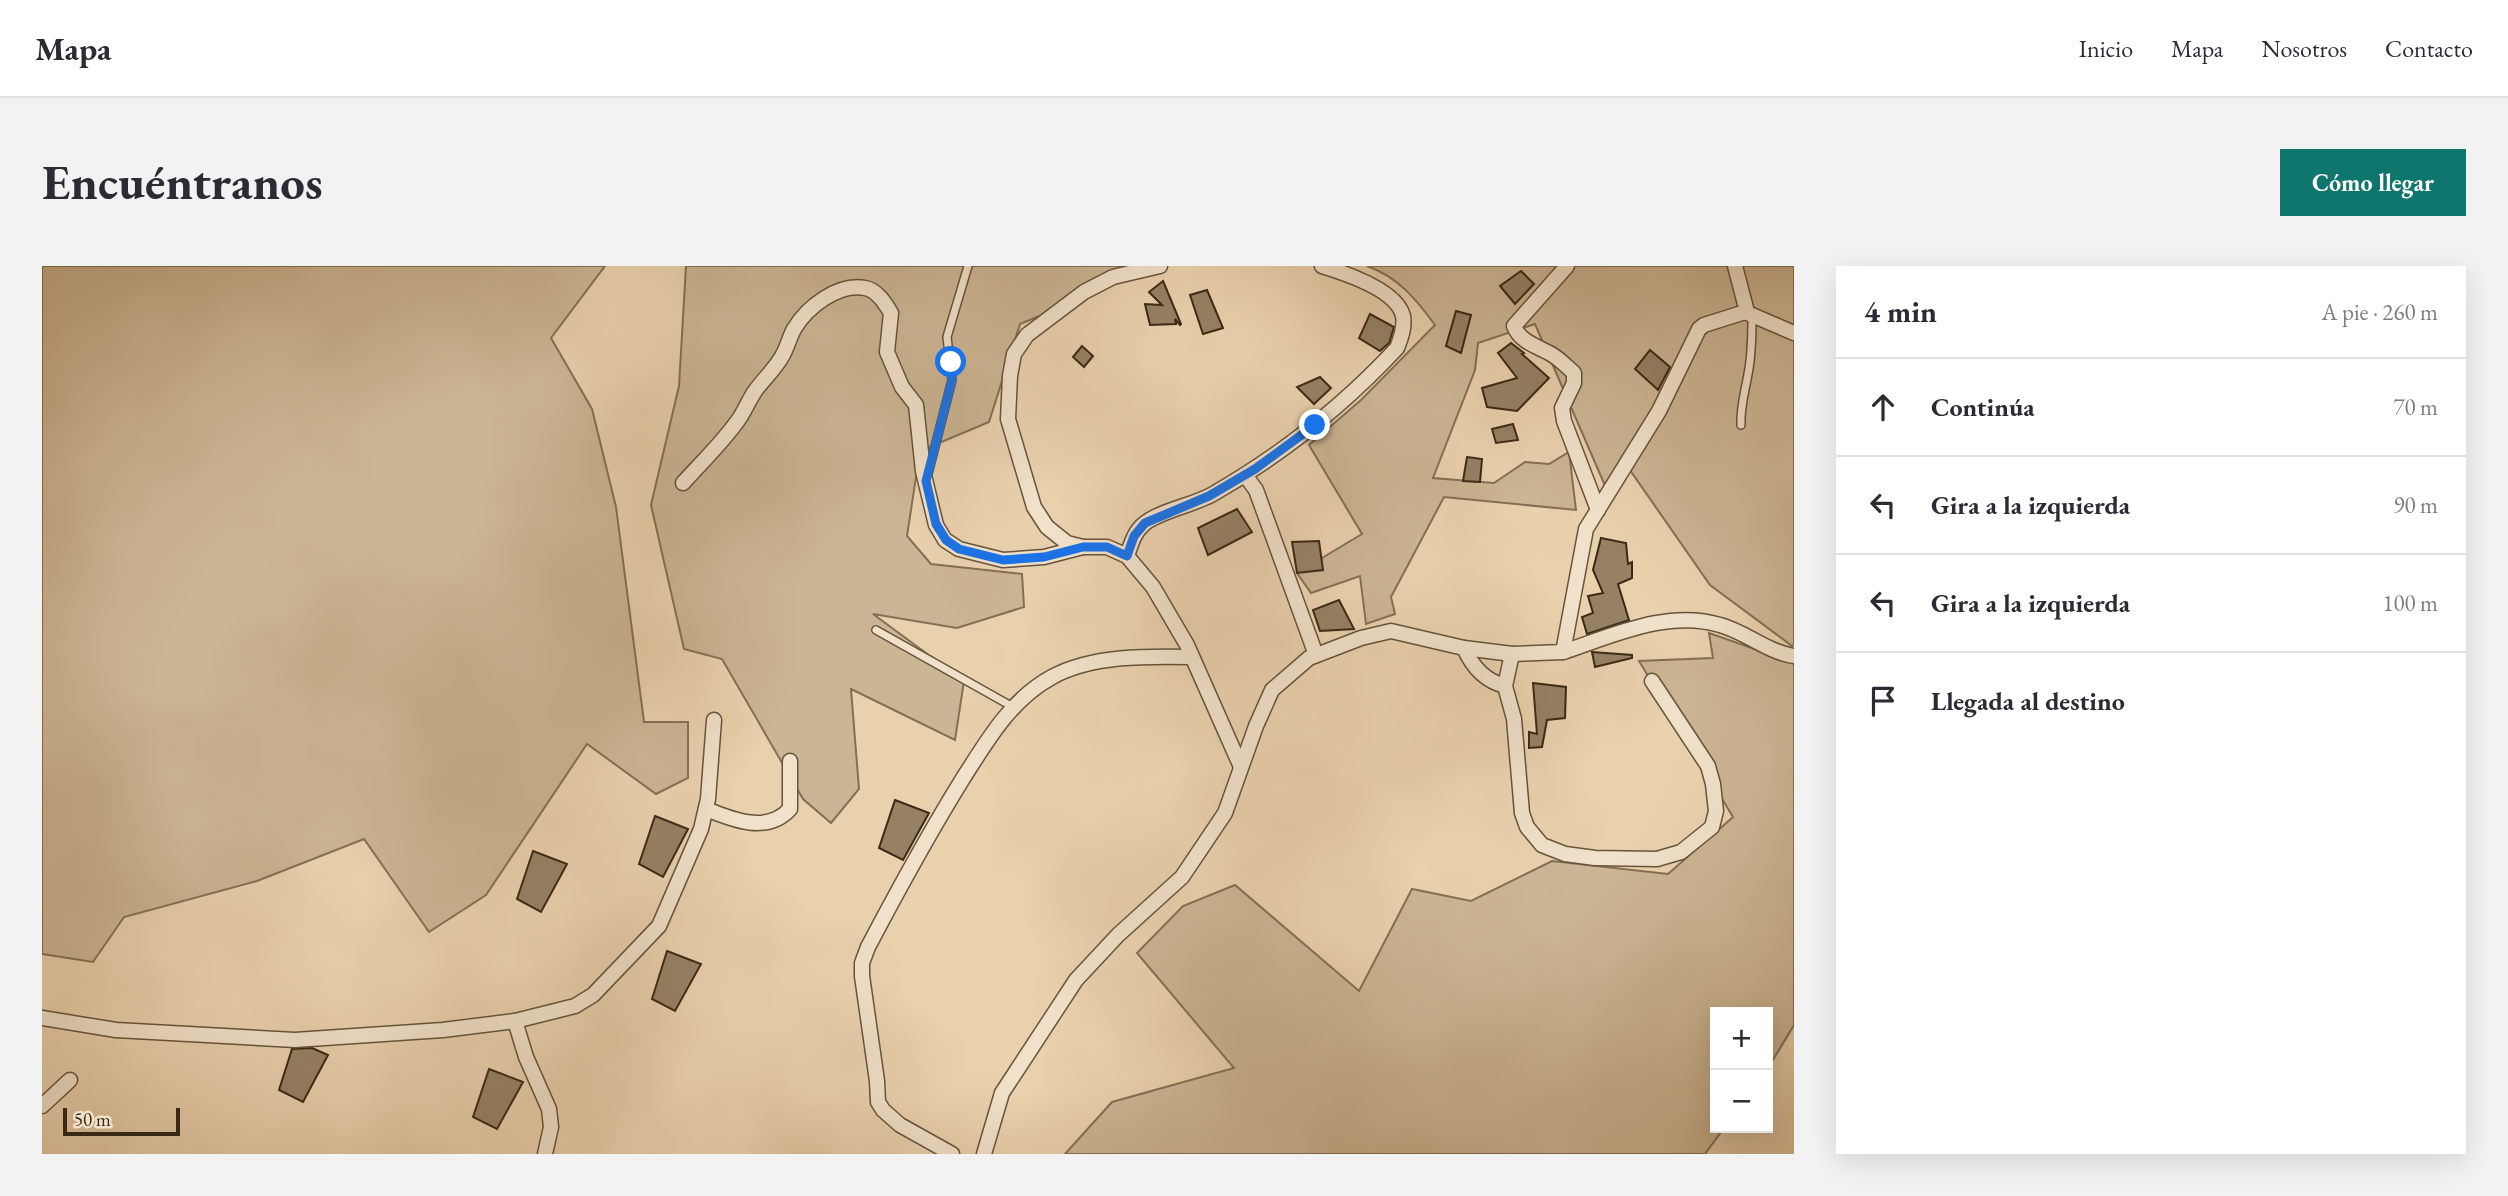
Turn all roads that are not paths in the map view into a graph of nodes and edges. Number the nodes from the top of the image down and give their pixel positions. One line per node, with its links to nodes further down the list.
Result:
1 (968, 266): 10 (lane)
2 (1160, 266): 13 (street)
3 (1322, 266): 9 (street)
4 (1567, 266): 12 (street)
5 (1735, 266): 6 (street)
6 (1748, 314): 7 (street); 8 (lane); 12 (street)
7 (1794, 333)
8 (1741, 425)
9 (1245, 475): 14 (street); 19 (street)
10 (926, 481): 11 (street); 13 (street)
11 (683, 483)
12 (1598, 510): 17 (street)
13 (1083, 547): 14 (street)
14 (1127, 556): 21 (street)
15 (876, 630): 24 (lane)
16 (1464, 648): 18 (street); 19 (street); 23 (street)
17 (1563, 652): 18 (street); 20 (street)
18 (1513, 654): 23 (street)
19 (1316, 655): 27 (street)
20 (1794, 656)
21 (1192, 657): 24 (street); 27 (street)
22 (1652, 681): 23 (street)
23 (1505, 686)
24 (1013, 707): 34 (street)
25 (714, 720): 28 (street)
26 (790, 761): 28 (street)
27 (1241, 767): 35 (street)
28 (706, 809): 30 (street)
29 (42, 1018): 30 (street)
30 (515, 1021): 33 (street)
31 (70, 1080): 32 (street)
32 (42, 1106)
33 (545, 1154)
34 (952, 1154)
35 (984, 1154)

